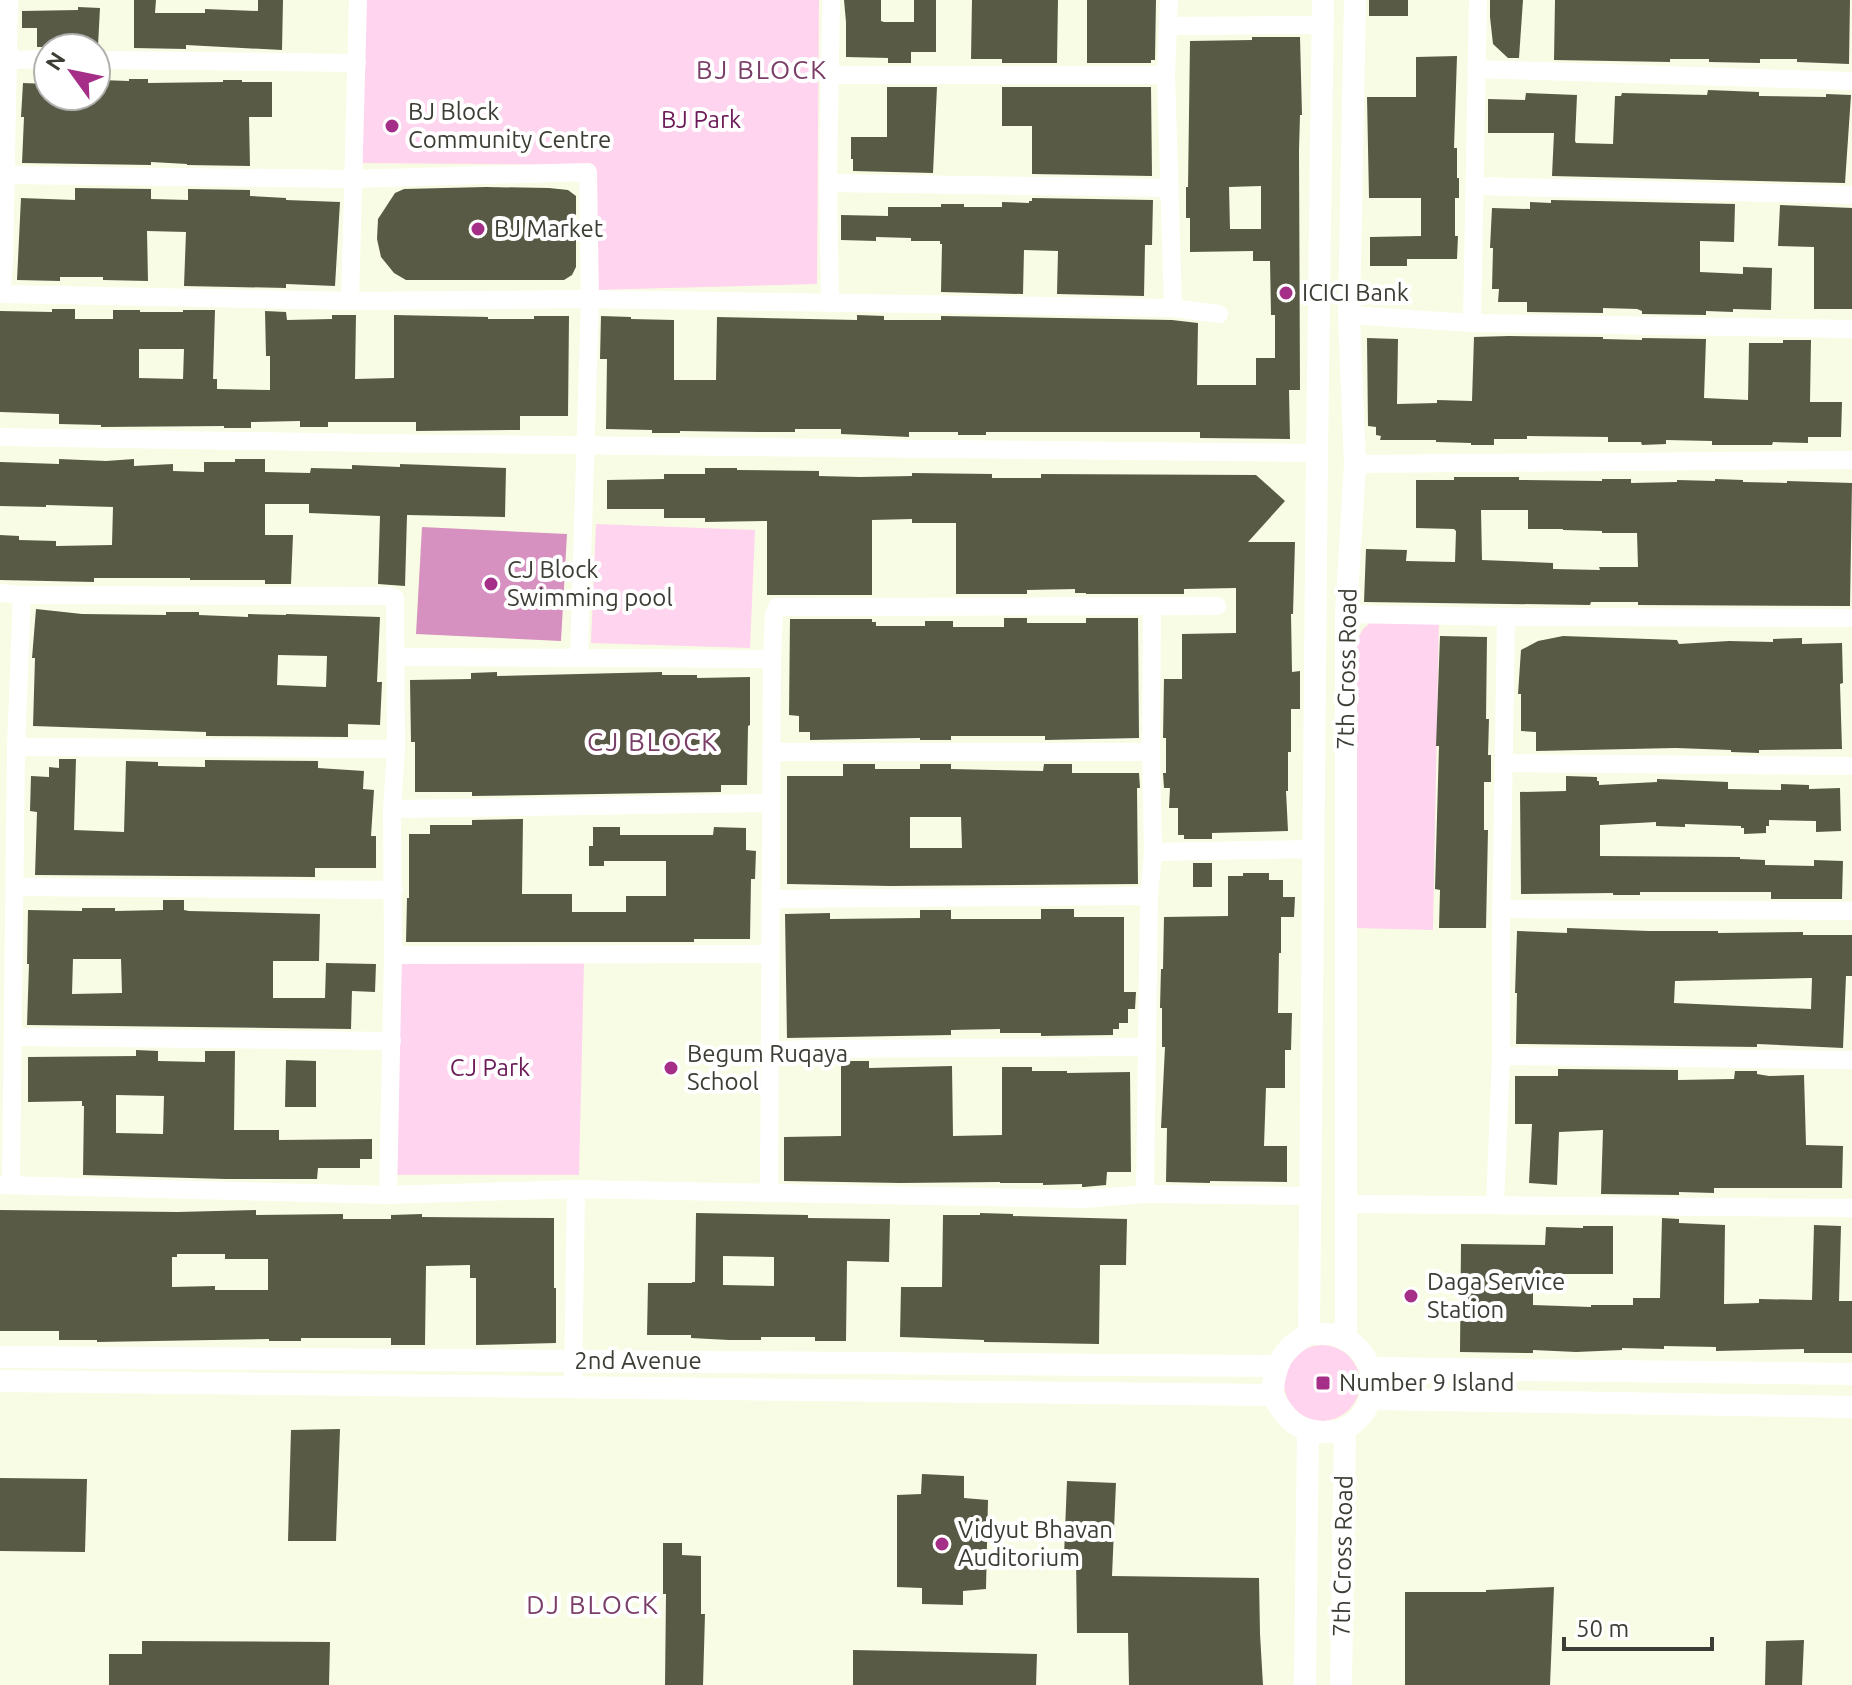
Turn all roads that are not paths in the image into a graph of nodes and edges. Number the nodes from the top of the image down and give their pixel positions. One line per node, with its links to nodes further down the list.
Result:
1 (9, 0): 11 (street)
2 (358, 0): 13 (street)
3 (831, 0): 15 (street)
4 (1169, 0): 9 (street)
5 (1323, 0): 8 (street, 7th Cross Road)
6 (1355, 0): 24 (street, 7th Cross Road)
7 (1478, 0): 14 (street)
8 (1322, 25): 9 (street); 25 (street, 7th Cross Road)
9 (1169, 26): 16 (street)
10 (32, 59): 11 (street)
11 (7, 60): 18 (street)
12 (112, 60): 13 (street)
13 (357, 63): 19 (street)
14 (1476, 69): 17 (street); 21 (street)
15 (829, 75): 16 (street); 20 (street)
16 (1166, 75): 22 (street)
17 (1852, 81)
18 (6, 175): 19 (street); 26 (street)
19 (352, 179): 27 (street); 28 (street)
20 (828, 183): 22 (street); 29 (street)
21 (1476, 186): 23 (street); 33 (street)
22 (1170, 188): 30 (street)
23 (1852, 195)
24 (1351, 223): 25 (street); 32 (street, 7th Cross Road)
25 (1320, 224): 37 (street, 7th Cross Road)
26 (0, 294): 28 (street)
27 (590, 299): 28 (street); 29 (street); 36 (street)
28 (350, 301)
29 (830, 302): 30 (street)
30 (1173, 308): 31 (street)
31 (1219, 314)
32 (1349, 315): 33 (street); 39 (street, 7th Cross Road)
33 (1472, 323): 34 (street)
34 (1852, 329)
35 (0, 437): 36 (street)
36 (586, 445): 37 (street); 50 (street)
37 (1317, 453): 40 (street, 7th Cross Road)
38 (1852, 460): 39 (street)
39 (1355, 464): 41 (street, 7th Cross Road)
40 (1316, 523): 41 (street); 61 (street, 7th Cross Road)
41 (1351, 524): 46 (street, 7th Cross Road)
42 (0, 593): 43 (street)
43 (22, 595): 49 (street); 52 (street)
44 (1152, 606): 45 (street); 51 (street); 55 (street)
45 (1217, 606)
46 (1346, 614): 47 (street); 83 (street, 7th Cross Road)
47 (1506, 617): 48 (street); 56 (street)
48 (1852, 618)
49 (396, 657): 50 (street); 53 (street)
50 (579, 658): 51 (street)
51 (772, 659): 54 (street)
52 (16, 747): 53 (street); 60 (street)
53 (396, 749): 59 (street)
54 (771, 752): 55 (street); 58 (street)
55 (1151, 752): 62 (street)
56 (1504, 763): 57 (street); 67 (street)
57 (1852, 766)
58 (771, 803): 59 (street); 66 (street)
59 (392, 809): 64 (street)
60 (8, 841): 63 (street)
61 (1314, 849): 62 (street); 82 (street, 7th Cross Road)
62 (1153, 852): 65 (street)
63 (15, 887): 64 (street); 71 (street)
64 (394, 890): 70 (street)
65 (1149, 896): 66 (street); 73 (street)
66 (771, 899): 69 (street)
67 (1501, 909): 68 (street); 75 (street)
68 (1852, 911)
69 (770, 954): 70 (street); 74 (street)
70 (393, 955): 72 (street)
71 (13, 1037): 72 (street); 77 (street)
72 (392, 1041): 81 (street)
73 (1147, 1047): 74 (street); 80 (street)
74 (770, 1051): 79 (street)
75 (1501, 1056): 76 (street); 84 (street)
76 (1852, 1060)
77 (5, 1185): 81 (street)
78 (576, 1189): 79 (street); 81 (street); 89 (street)
79 (769, 1193): 80 (street)
80 (1145, 1194): 82 (street)
81 (388, 1195)
82 (1310, 1196): 86 (street, 7th Cross Road)
83 (1347, 1204): 84 (street); 87 (street, 7th Cross Road)
84 (1495, 1205): 85 (street)
85 (1852, 1208)
86 (1309, 1334): 87 (street); 90 (street)
87 (1346, 1339): 91 (street)
88 (0, 1357): 89 (street, 2nd Avenue)
89 (574, 1361): 90 (street, 2nd Avenue); 94 (street)
90 (1276, 1366): 95 (street)
91 (1370, 1368): 92 (street); 96 (street)
92 (1852, 1374)
93 (0, 1381): 94 (street, 2nd Avenue)
94 (573, 1388): 95 (street, 2nd Avenue)
95 (1272, 1395): 99 (street)
96 (1371, 1399): 97 (street); 98 (street)
97 (1852, 1407)
98 (1345, 1428): 99 (street); 101 (street, 7th Cross Road)
99 (1308, 1430): 100 (street, 7th Cross Road)
100 (1305, 1685)
101 (1341, 1685)

